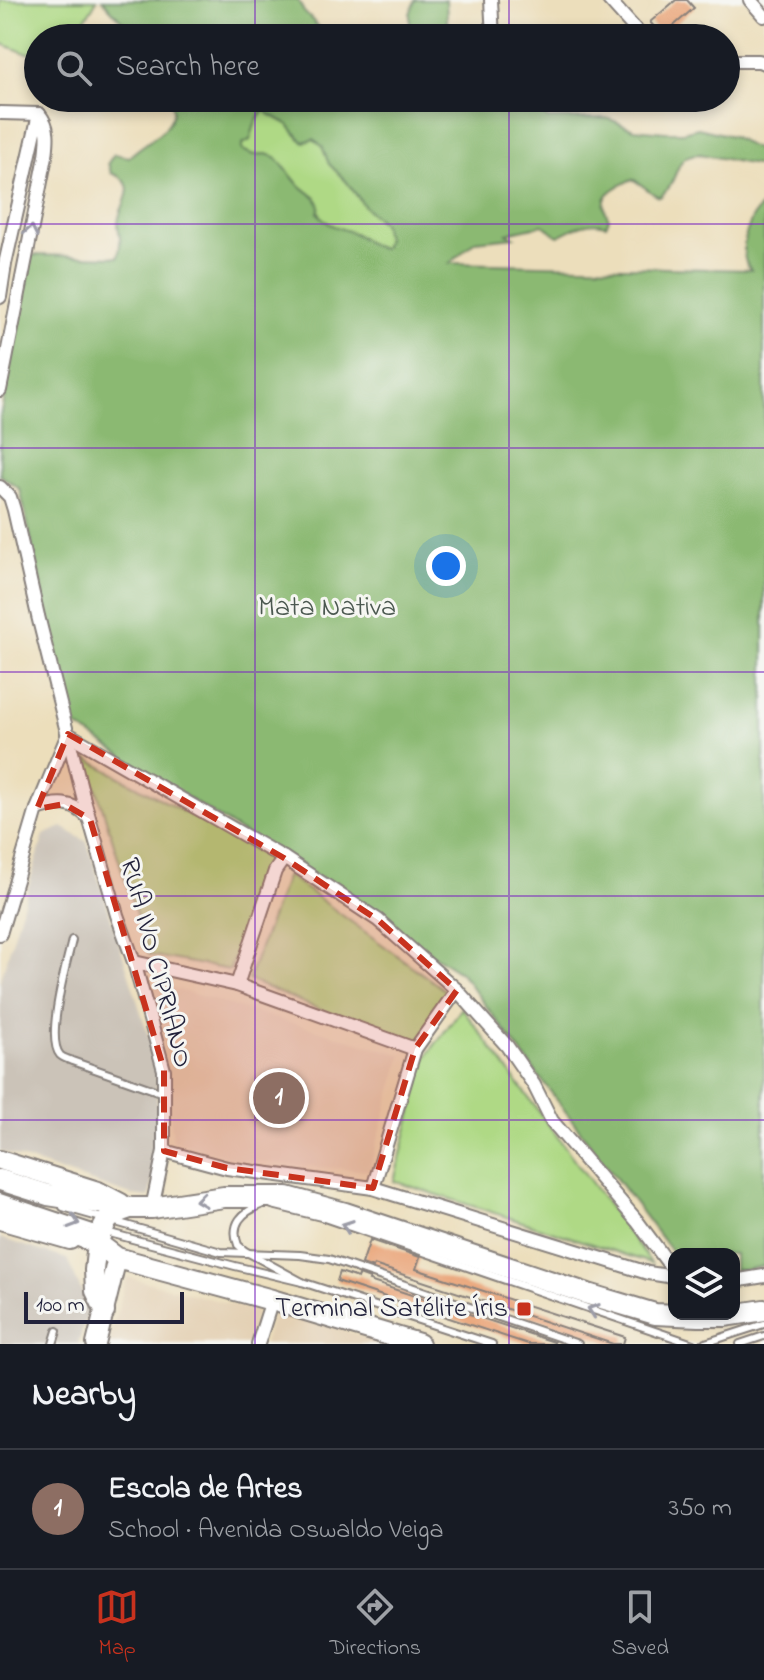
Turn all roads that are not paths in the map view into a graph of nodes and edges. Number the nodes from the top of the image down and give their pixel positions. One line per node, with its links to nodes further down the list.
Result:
1 (491, 0): 5 (street)
2 (609, 0): 6 (street)
3 (750, 0): 4 (street)
4 (764, 16)
5 (492, 24)
6 (630, 24)
7 (762, 59): 8 (street)
8 (740, 60)
9 (0, 113): 10 (street)
10 (39, 114): 11 (street); 12 (street, one-way to 10)
11 (2, 264): 12 (street); 13 (street)
12 (23, 270): 14 (street)
13 (0, 297)
14 (0, 390)
15 (0, 487): 16 (street, RUA IVO CIPRIANO)
16 (68, 734): 17 (street); 18 (street, RUA IVO CIPRIANO); 19 (street)
17 (37, 809): 18 (street); 20 (street)
18 (90, 819): 22 (street, RUA IVO CIPRIANO)
19 (284, 858): 23 (street); 24 (street)
20 (0, 934)
21 (72, 940): 26 (lane)
22 (134, 962): 23 (street); 26 (street, RUA IVO CIPRIANO)
23 (237, 985): 25 (street)
24 (457, 990): 25 (street); 39 (street)
25 (415, 1049): 31 (street)
26 (164, 1094): 27 (street, RUA IVO CIPRIANO)
27 (164, 1151): 31 (street); 34 (street, RUA IVO CIPRIANO)
28 (0, 1160): 34 (street)
29 (0, 1180): 34 (main road)
30 (0, 1188): 36 (lane)
31 (373, 1188): 40 (street)
32 (0, 1197): 36 (lane, one-way to 36)
33 (0, 1208): 36 (main road)
34 (142, 1208): 36 (main road); 45 (main road, one-way to 34)
35 (0, 1220): 36 (street)
36 (99, 1234): 37 (lane); 38 (main road); 43 (lane); 46 (street)
37 (250, 1253): 43 (lane); 55 (lane); 56 (lane, one-way to 37)
38 (117, 1258): 44 (main road); 46 (street)
39 (668, 1263)
40 (668, 1276)
41 (764, 1276): 42 (street)
42 (740, 1280)
43 (302, 1282): 54 (lane)
44 (272, 1300): 52 (street); 53 (main road)
45 (764, 1310)
46 (105, 1312): 51 (street)
47 (764, 1324): 57 (lane)
48 (57, 1331): 50 (lane)
49 (764, 1336): 58 (lane)
50 (53, 1344)
51 (96, 1344)
52 (258, 1344)
53 (419, 1344)
54 (492, 1344)
55 (578, 1344)
56 (693, 1344)
57 (702, 1344)
58 (740, 1344)

